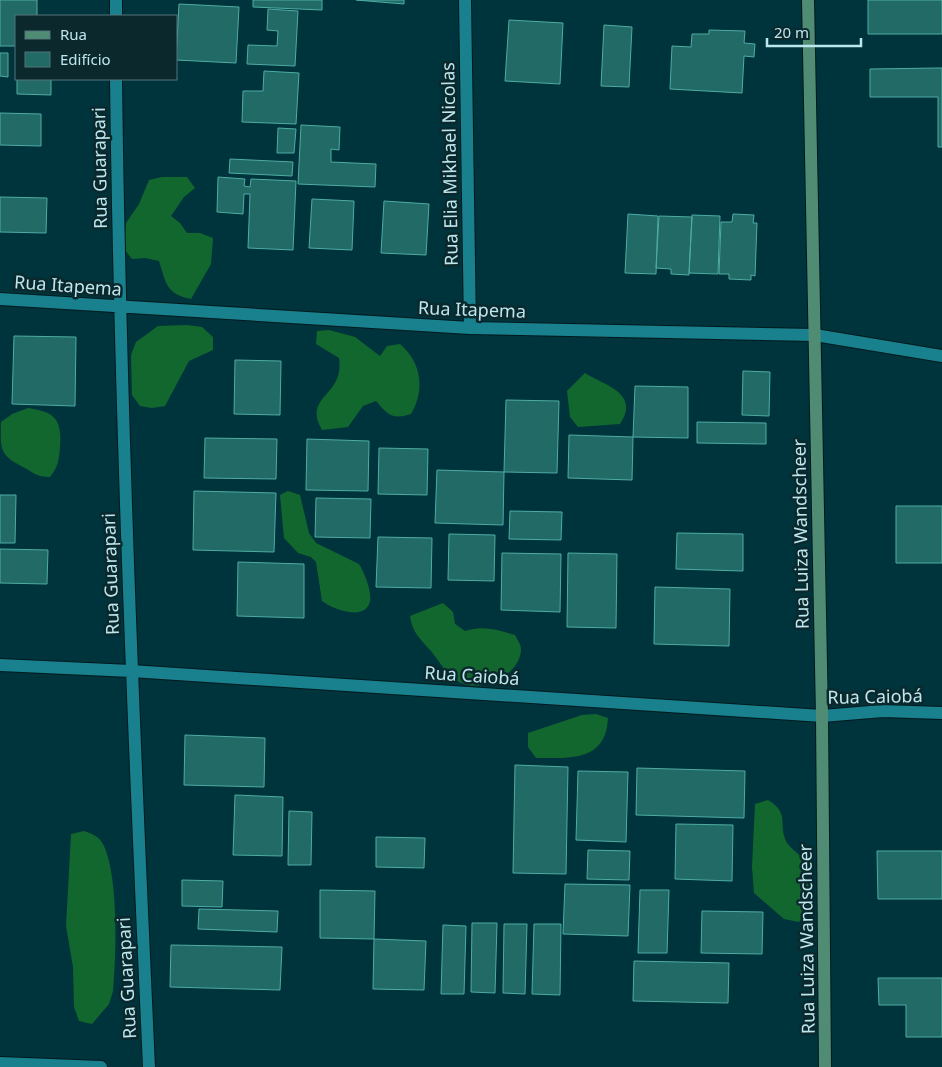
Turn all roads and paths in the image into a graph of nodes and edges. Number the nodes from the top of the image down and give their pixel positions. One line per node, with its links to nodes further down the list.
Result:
1 (116, 0): 4 (street)
2 (465, 0): 8 (street, Rua Elia Mikhael Nicolas)
3 (808, 0): 9 (main road, Rua Luiza Wandscheer)
4 (116, 15)
5 (116, 80): 7 (street, Rua Guarapari)
6 (0, 299): 7 (street, Rua Itapema)
7 (119, 307): 8 (street, Rua Itapema); 12 (street, Rua Guarapari)
8 (470, 328): 9 (street, Rua Itapema)
9 (815, 334): 10 (street, Rua Itapema); 14 (main road, Rua Luiza Wandscheer)
10 (942, 356)
11 (0, 666): 12 (street, Rua Caiobá)
12 (131, 671): 14 (street, Rua Caiobá); 17 (street, Rua Guarapari)
13 (942, 713): 14 (street, Rua Caiobá)
14 (822, 716): 18 (main road, Rua Luiza Wandscheer)
15 (0, 1063): 16 (street)
16 (101, 1067)
17 (149, 1067)
18 (825, 1067)

